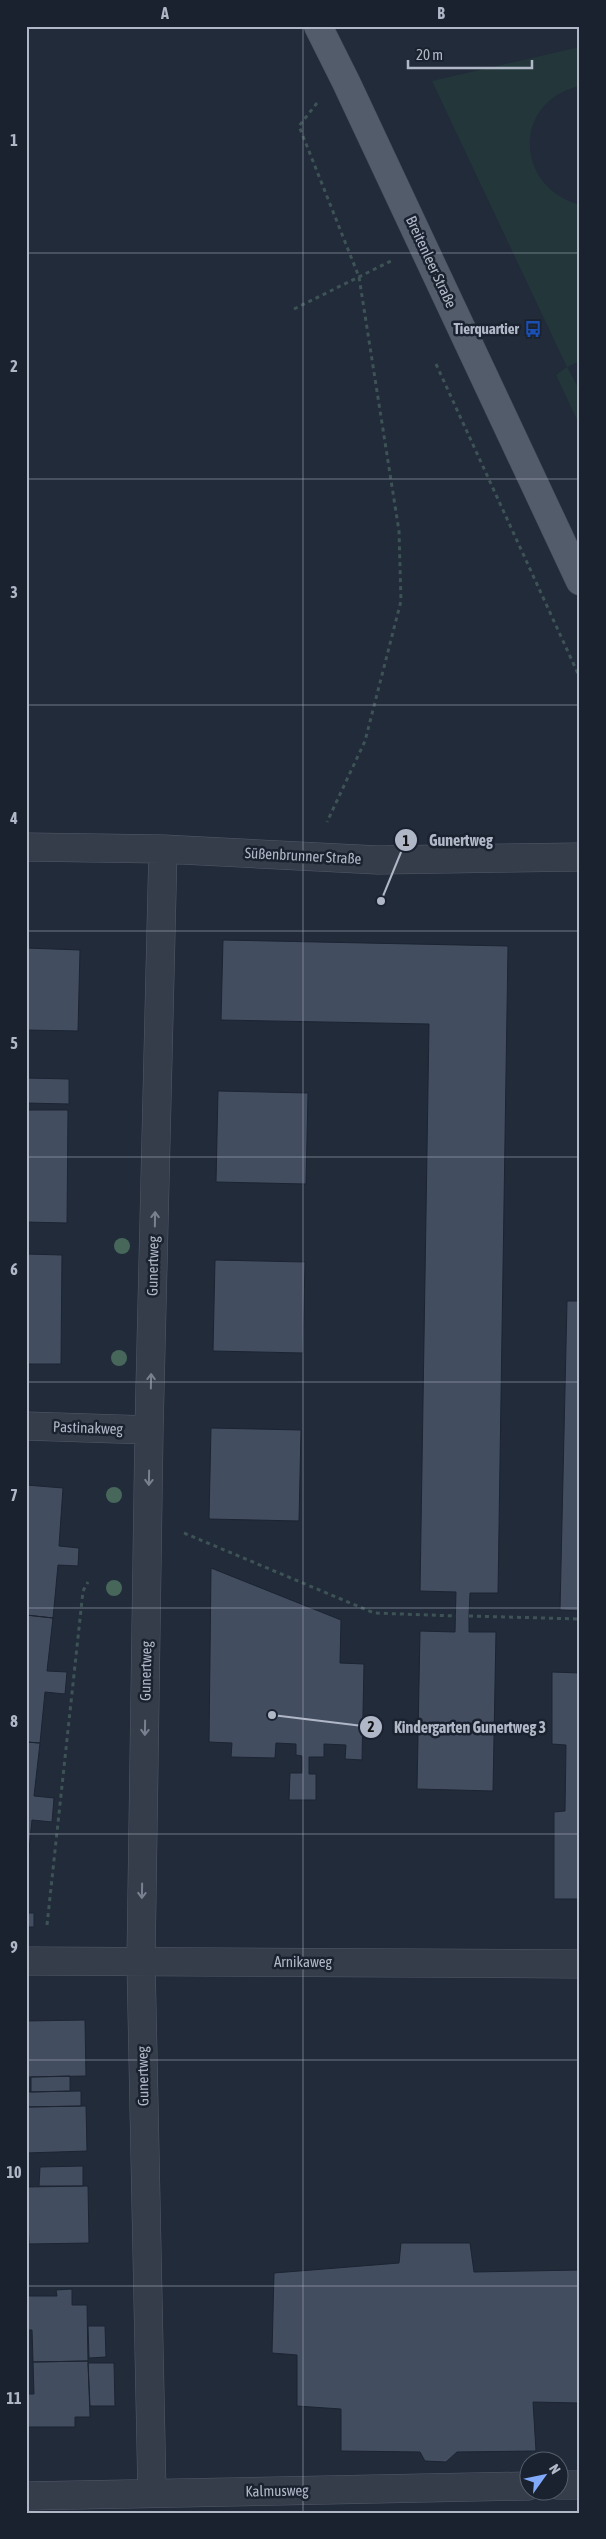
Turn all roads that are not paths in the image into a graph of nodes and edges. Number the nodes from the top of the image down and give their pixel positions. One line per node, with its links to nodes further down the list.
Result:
1 (318, 26): 2 (main road, Breitenleer Straße)
2 (580, 581)
3 (26, 847): 4 (street, Süßenbrunner Straße)
4 (163, 849): 5 (street, Süßenbrunner Straße); 7 (street, Gunertweg, one-way to 4)
5 (580, 857)
6 (26, 1426): 7 (street, Pastinakweg)
7 (149, 1430): 8 (street, Gunertweg, one-way to 8)
8 (141, 1960): 9 (street, Arnikaweg); 10 (street, Arnikaweg); 12 (street, Gunertweg)
9 (26, 1961)
10 (580, 1964)
11 (518, 2486): 12 (street, Kalmusweg)
12 (152, 2493): 13 (street, Kalmusweg)
13 (26, 2496)

